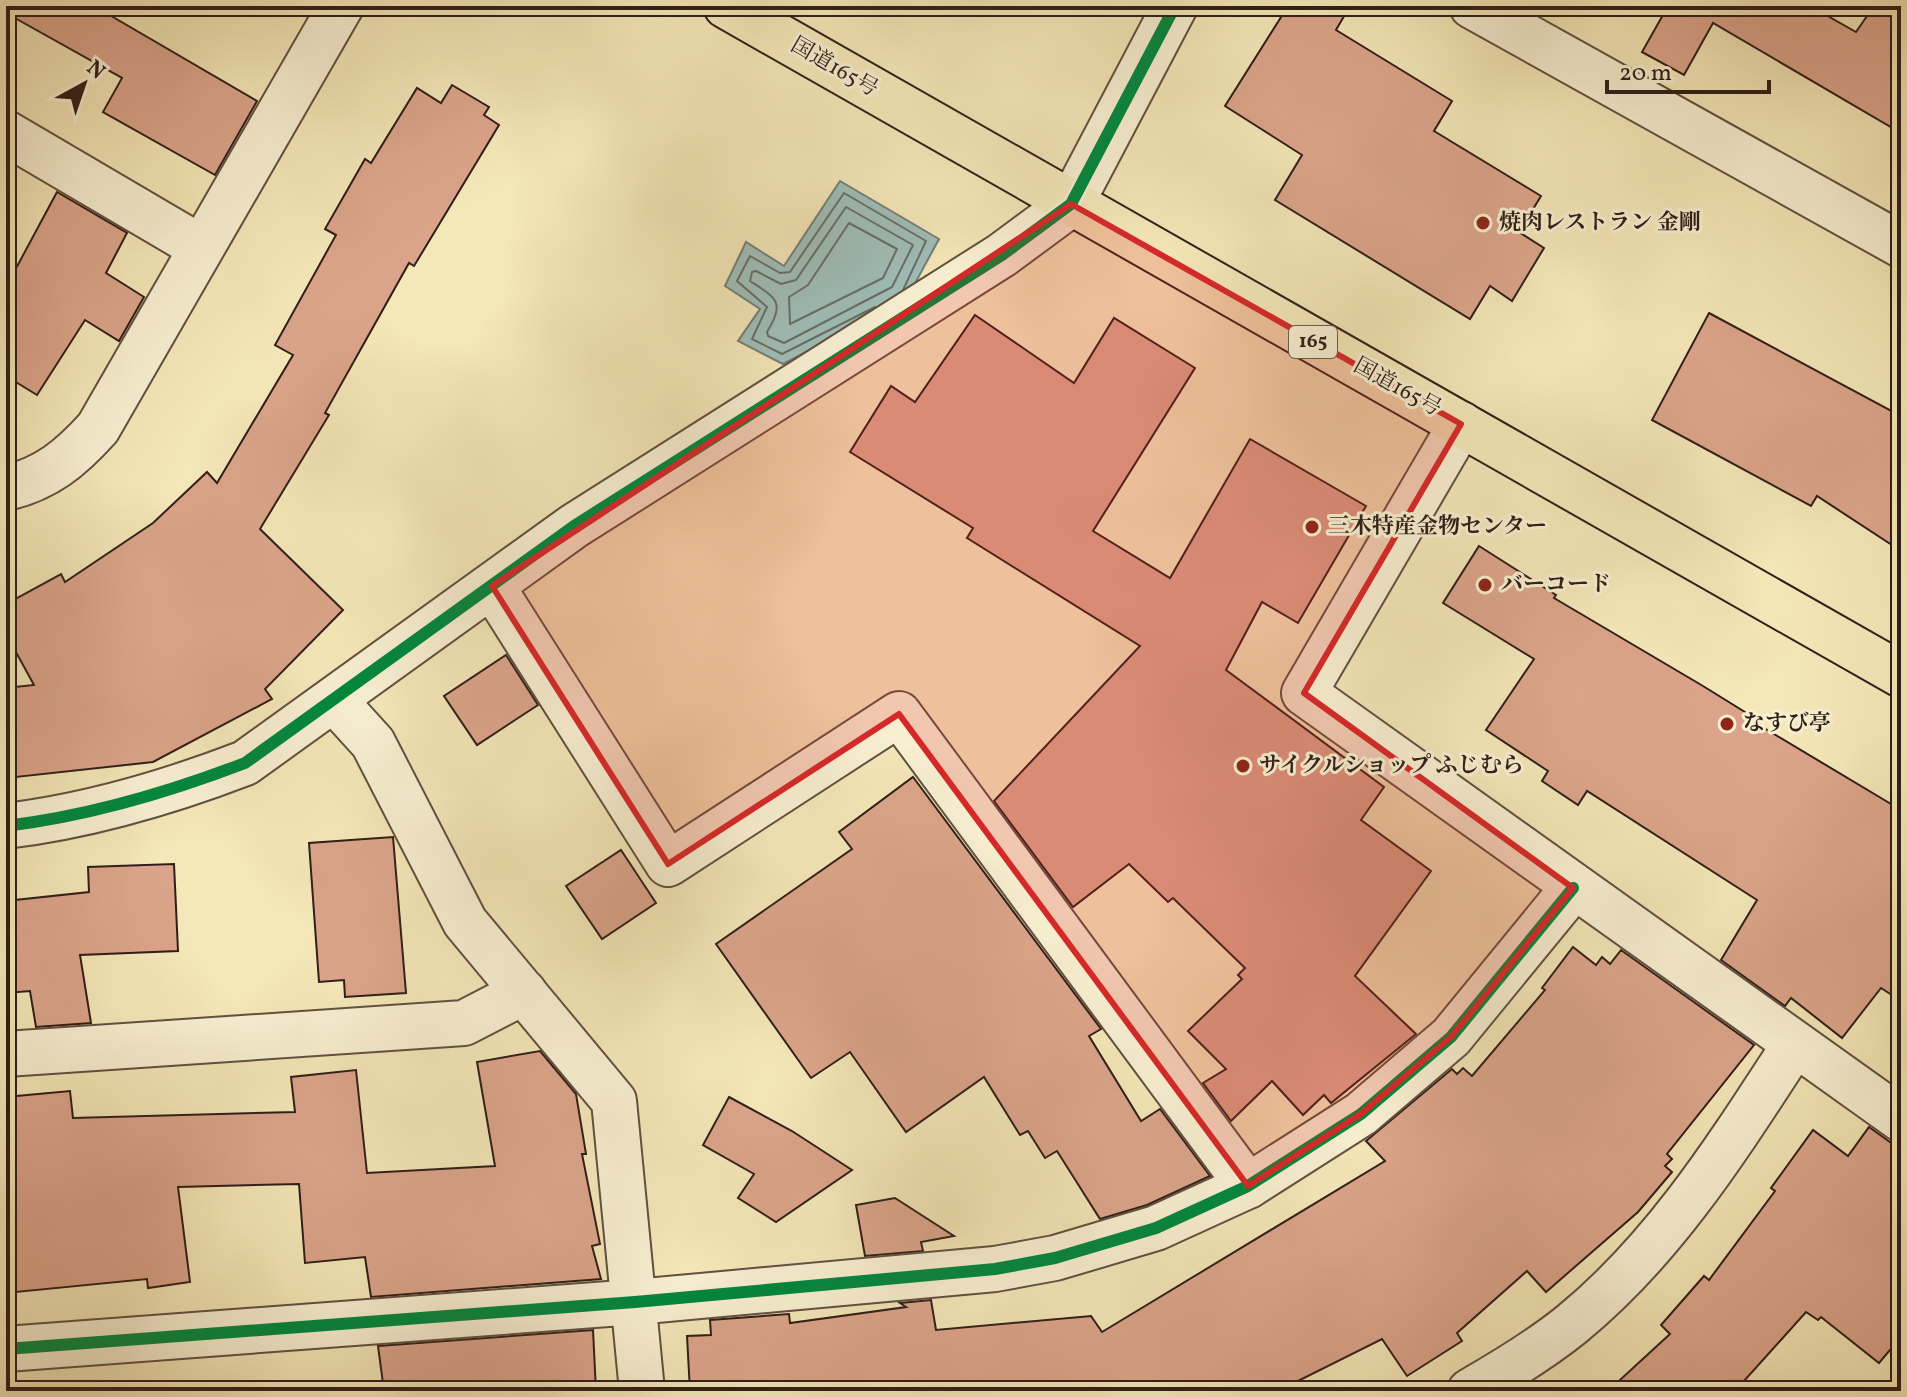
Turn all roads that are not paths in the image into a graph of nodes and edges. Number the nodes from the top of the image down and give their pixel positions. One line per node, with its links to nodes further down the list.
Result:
1 (341, 6): 8 (street)
2 (726, 6): 6 (highway, 国道165号 / 165)
3 (1175, 6): 6 (street)
4 (1494, 11): 7 (street)
5 (6, 133): 8 (street)
6 (1071, 204): 9 (highway, 国道165号 / 165); 11 (street)
7 (1901, 245)
8 (200, 247): 10 (street)
9 (1461, 424): 12 (highway, 国道165号 / 165); 15 (street)
10 (6, 488)
11 (492, 586): 13 (street); 20 (street)
12 (1901, 675)
13 (334, 700): 14 (street); 16 (street)
14 (6, 826)
15 (1573, 888): 17 (street); 20 (street)
16 (524, 992): 18 (street); 21 (street)
17 (1795, 1044): 19 (street); 24 (street)
18 (6, 1054)
19 (1901, 1119)
20 (1248, 1186): 21 (street)
21 (635, 1302): 22 (street); 23 (street)
22 (6, 1349)
23 (642, 1391)
24 (1470, 1391)

